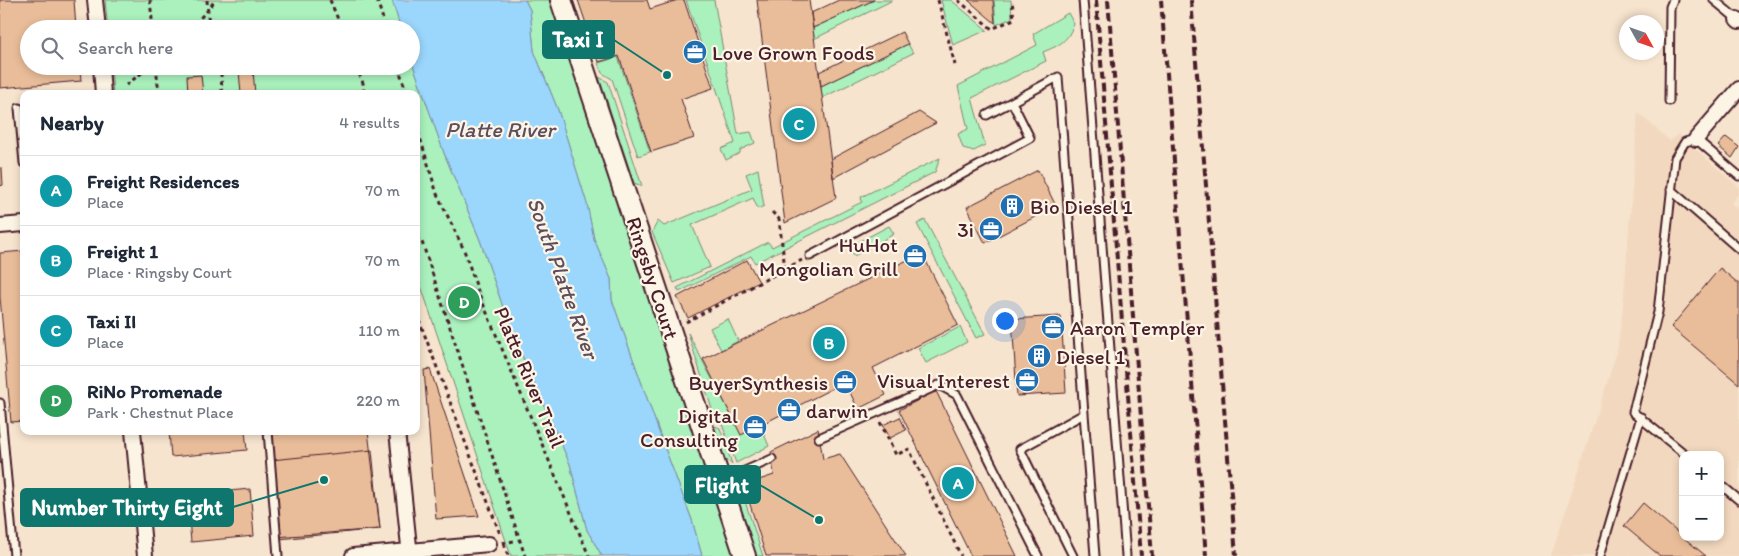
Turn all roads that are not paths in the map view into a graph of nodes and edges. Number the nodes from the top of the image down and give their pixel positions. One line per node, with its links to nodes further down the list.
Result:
1 (95, 0): 6 (street)
2 (561, 0): 32 (street, Ringsby Court)
3 (1083, 0): 45 (lane)
4 (1673, 0): 11 (lane)
5 (1714, 0): 7 (lane)
6 (97, 20)
7 (1738, 20)
8 (102, 75): 10 (street)
9 (1739, 88): 16 (street)
10 (103, 90)
11 (1669, 101)
12 (1012, 102): 14 (lane); 22 (lane); 24 (lane)
13 (19, 108): 15 (lane)
14 (987, 116)
15 (20, 119)
16 (1696, 139): 17 (lane); 18 (lane)
17 (1739, 176)
18 (1671, 190): 21 (lane); 25 (lane)
19 (20, 224): 20 (street)
20 (0, 226)
21 (1739, 249)
22 (810, 256)
23 (0, 404): 37 (lane)
24 (1084, 414): 43 (lane); 44 (lane)
25 (1641, 417): 30 (lane); 46 (lane)
26 (133, 435): 38 (street)
27 (268, 435): 39 (lane)
28 (397, 435): 36 (street)
29 (820, 438): 42 (lane)
30 (1681, 451)
31 (772, 459): 32 (lane)
32 (720, 482): 41 (street, Ringsby Court)
33 (1724, 487): 34 (lane)
34 (1739, 500)
35 (489, 544): 36 (street)
36 (410, 553): 40 (street)
37 (14, 556)
38 (145, 556)
39 (278, 556)
40 (353, 556)
41 (745, 556)
42 (1038, 556)
43 (1073, 556)
44 (1095, 556)
45 (1126, 556)
46 (1600, 556)

